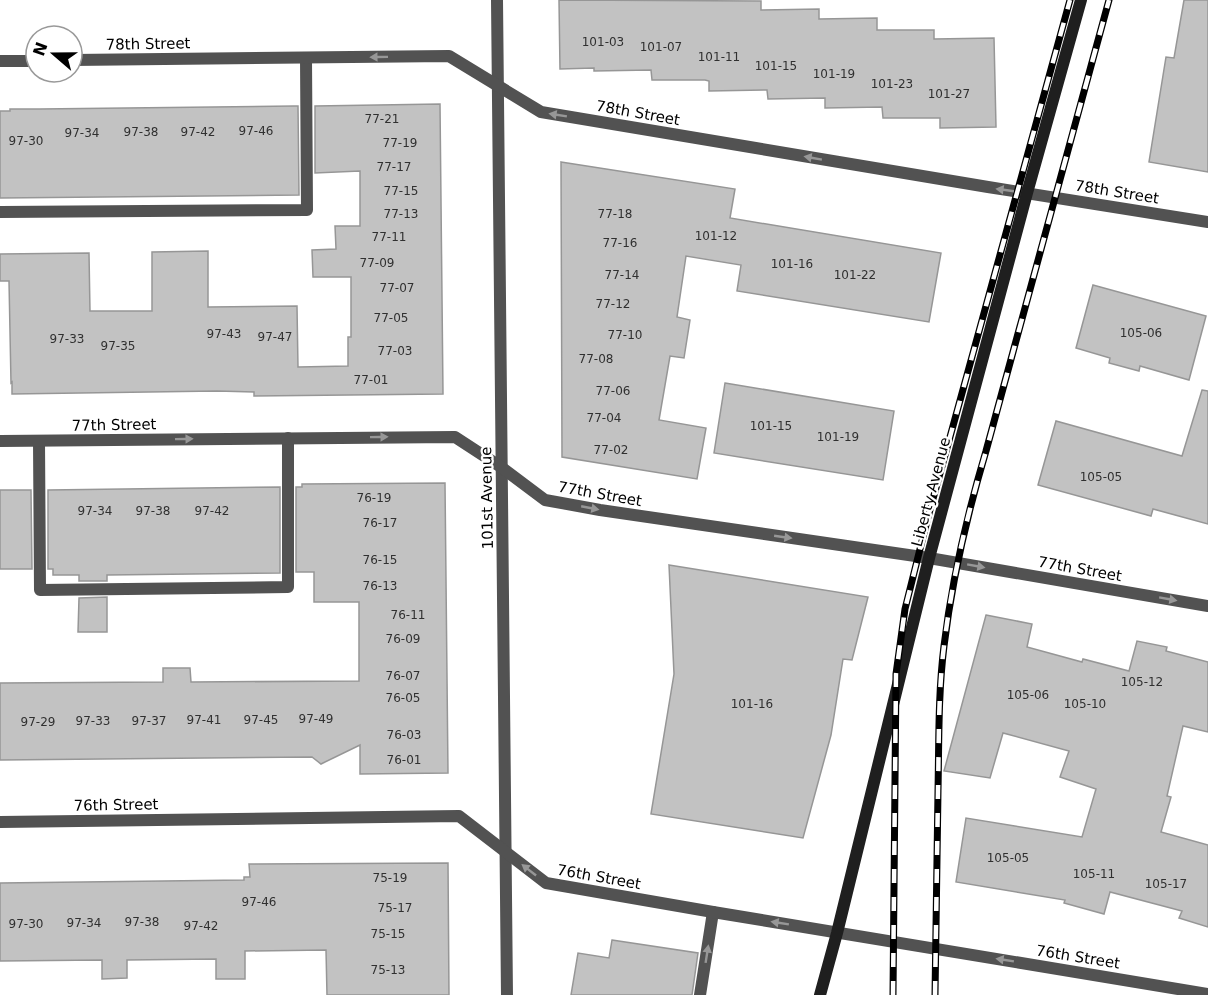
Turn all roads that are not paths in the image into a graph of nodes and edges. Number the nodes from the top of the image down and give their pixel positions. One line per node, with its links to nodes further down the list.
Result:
1 (497, 0): 7 (street, 101st Avenue)
2 (1081, 0): 8 (street, Liberty Avenue)
3 (306, 58): 4 (street, 78th Street); 7 (street, 78th Street, one-way to 3); 9 (street)
4 (84, 60)
5 (0, 61): 6 (street)
6 (24, 61)
7 (498, 86): 8 (street, 78th Street, one-way to 7); 14 (street, 101st Avenue)
8 (1027, 193): 10 (street, 78th Street); 15 (street, Liberty Avenue)
9 (0, 212)
10 (1208, 222)
11 (288, 438): 13 (street, 77th Street, one-way to 11); 13 (street); 14 (street, 77th Street, one-way to 14)
12 (0, 441): 13 (street, 77th Street)
13 (39, 441)
14 (501, 467): 15 (street, 77th Street, one-way to 15); 18 (street, 101st Avenue)
15 (928, 558): 16 (street, 77th Street, one-way to 16); 20 (street, Liberty Avenue)
16 (1208, 606)
17 (0, 822): 18 (street, 76th Street)
18 (506, 852): 19 (street, 76th Street, one-way to 18); 22 (street, 101st Avenue)
19 (713, 912): 20 (street, 76th Street, one-way to 19); 23 (street, one-way to 19)
20 (837, 933): 21 (street, 76th Street, one-way to 20); 24 (street, Liberty Avenue)
21 (1208, 994)
22 (507, 995)
23 (700, 995)
24 (820, 995)

